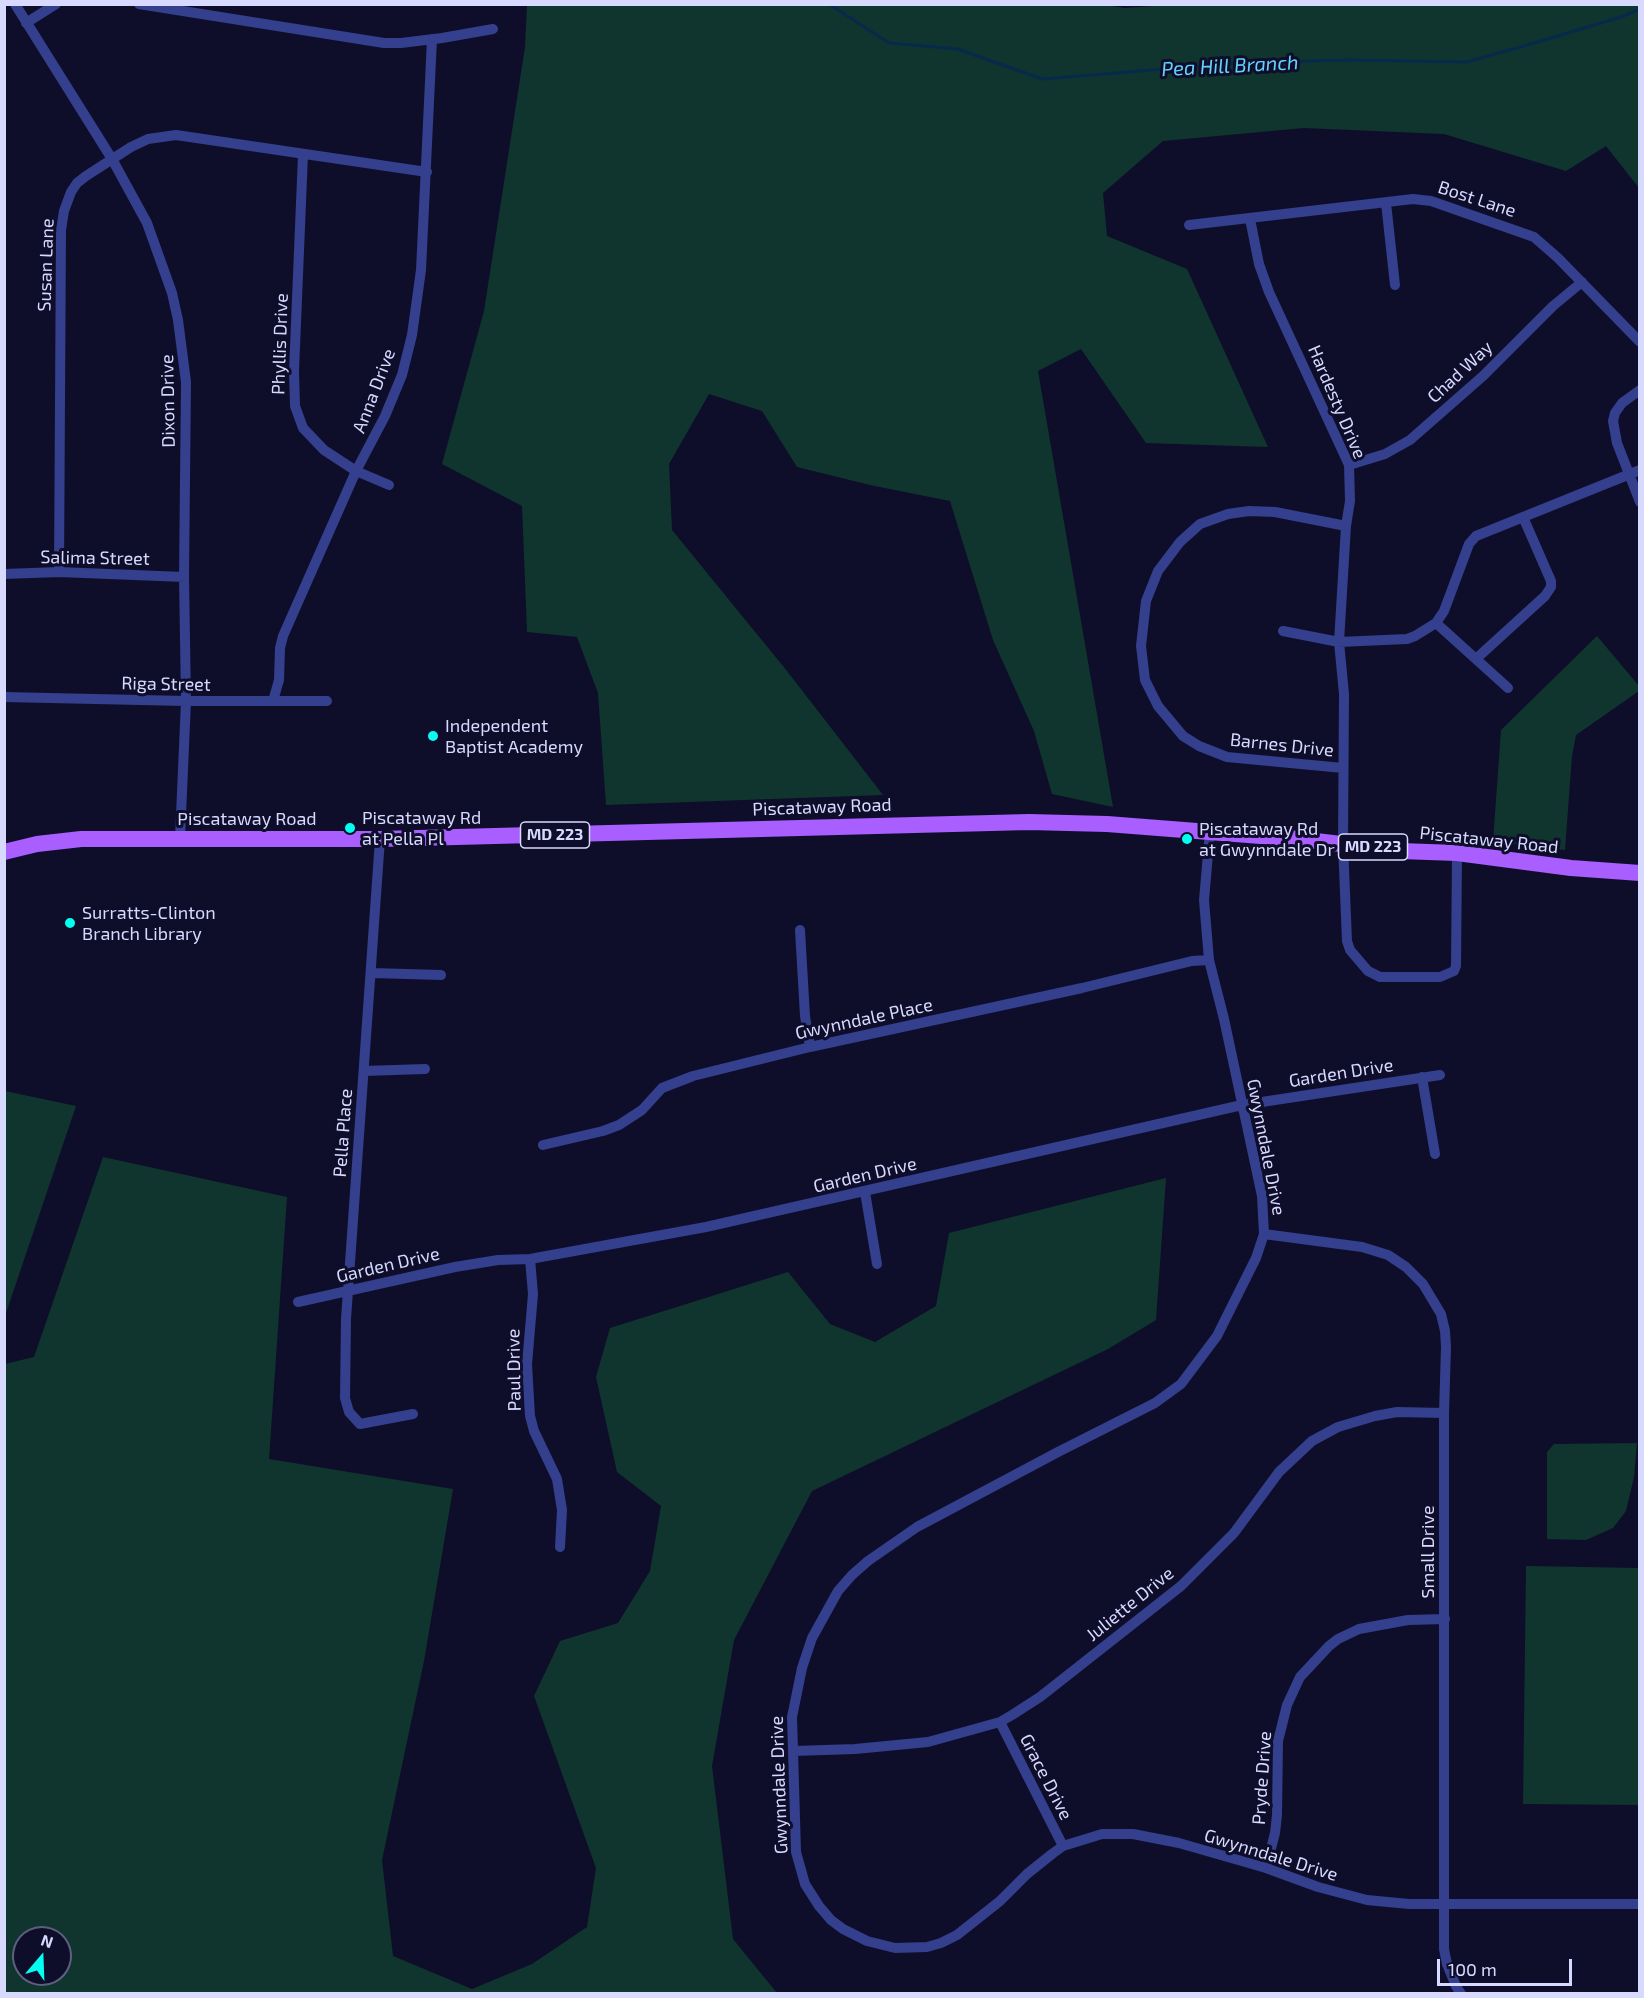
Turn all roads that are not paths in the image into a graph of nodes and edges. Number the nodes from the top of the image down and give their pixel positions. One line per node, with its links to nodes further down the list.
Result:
1 (15, 4): 4 (street, Dixon Drive)
2 (56, 4): 4 (street)
3 (139, 4): 6 (street)
4 (26, 23): 8 (street, Dixon Drive)
5 (494, 29): 6 (street)
6 (432, 39): 9 (street, Anna Drive)
7 (303, 155): 8 (street, Susan Lane); 9 (street, Susan Lane); 19 (street, Phyllis Drive)
8 (112, 159): 25 (street, Susan Lane); 27 (street, Dixon Drive)
9 (427, 172): 19 (street, Anna Drive)
10 (1386, 203): 11 (street, Bost Lane); 13 (street, Bost Lane); 14 (street)
11 (1250, 219): 12 (street, Bost Lane); 17 (street, Hardesty Drive)
12 (1189, 225)
13 (1582, 282): 15 (street, Bost Lane); 17 (street, Chad Way)
14 (1395, 285)
15 (1640, 342)
16 (1640, 390): 20 (street)
17 (1349, 465): 24 (street, Hardesty Drive)
18 (1640, 470): 20 (street)
19 (356, 471): 21 (street, Phyllis Drive); 35 (street, Anna Drive)
20 (1628, 474): 22 (street); 23 (street)
21 (389, 485)
22 (1640, 502)
23 (1523, 517): 28 (street); 31 (street)
24 (1346, 526): 30 (street, Hardesty Drive); 37 (street, Barnes Drive)
25 (59, 572): 26 (street, Salima Street); 27 (street, Salima Street)
26 (4, 574)
27 (184, 578): 34 (street, Dixon Drive)
28 (1436, 623): 30 (street); 31 (street)
29 (1283, 631): 30 (street)
30 (1340, 642): 37 (street, Hardesty Drive)
31 (1477, 658): 32 (street)
32 (1508, 688)
33 (4, 697): 34 (street, Riga Street)
34 (186, 701): 35 (street, Riga Street); 39 (street, Dixon Drive)
35 (273, 701): 36 (street, Riga Street)
36 (327, 701)
37 (1343, 768): 41 (street, Hardesty Drive)
38 (1210, 831): 40 (main road, Piscataway Road / MD 223); 41 (main road, Piscataway Road / MD 223); 46 (street, Gwynndale Drive)
39 (180, 838): 40 (main road, Piscataway Road / MD 223); 42 (main road, Piscataway Road / MD 223)
40 (380, 839): 47 (street, Pella Place)
41 (1343, 844): 43 (main road, Piscataway Road / MD 223); 43 (street, Hardesty Drive)
42 (4, 852)
43 (1457, 853): 44 (main road, Piscataway Road / MD 223)
44 (1640, 873)
45 (800, 930): 49 (street)
46 (1209, 960): 49 (street, Gwynndale Place); 54 (street, Gwynndale Drive)
47 (372, 973): 48 (street); 51 (street, Pella Place)
48 (441, 975)
49 (810, 1047): 55 (street, Gwynndale Place)
50 (425, 1069): 51 (street)
51 (364, 1071): 61 (street, Pella Place)
52 (1440, 1074): 53 (street, Garden Drive)
53 (1422, 1077): 54 (street, Garden Drive); 56 (street)
54 (1242, 1105): 57 (street, Garden Drive); 58 (street, Gwynndale Drive)
55 (543, 1145)
56 (1435, 1154)
57 (865, 1192): 59 (street, Garden Drive); 60 (street)
58 (1264, 1234): 63 (street, Small Drive); 68 (street, Gwynndale Drive)
59 (530, 1259): 61 (street, Garden Drive); 65 (street, Paul Drive)
60 (877, 1264)
61 (348, 1290): 62 (street, Garden Drive); 64 (street, Pella Place)
62 (298, 1302)
63 (1444, 1413): 66 (street, Small Drive); 67 (street, Juliette Drive)
64 (413, 1414)
65 (560, 1547)
66 (1445, 1619): 70 (street, Pryde Drive); 71 (street, Small Drive)
67 (1000, 1722): 68 (street, Juliette Drive); 69 (street, Grace Drive)
68 (794, 1751): 69 (street, Gwynndale Drive)
69 (1063, 1846): 70 (street, Gwynndale Drive)
70 (1266, 1868): 71 (street, Gwynndale Drive)
71 (1446, 1903): 72 (street, Gwynndale Drive); 73 (street, Small Drive)
72 (1640, 1904)
73 (1461, 1994)

